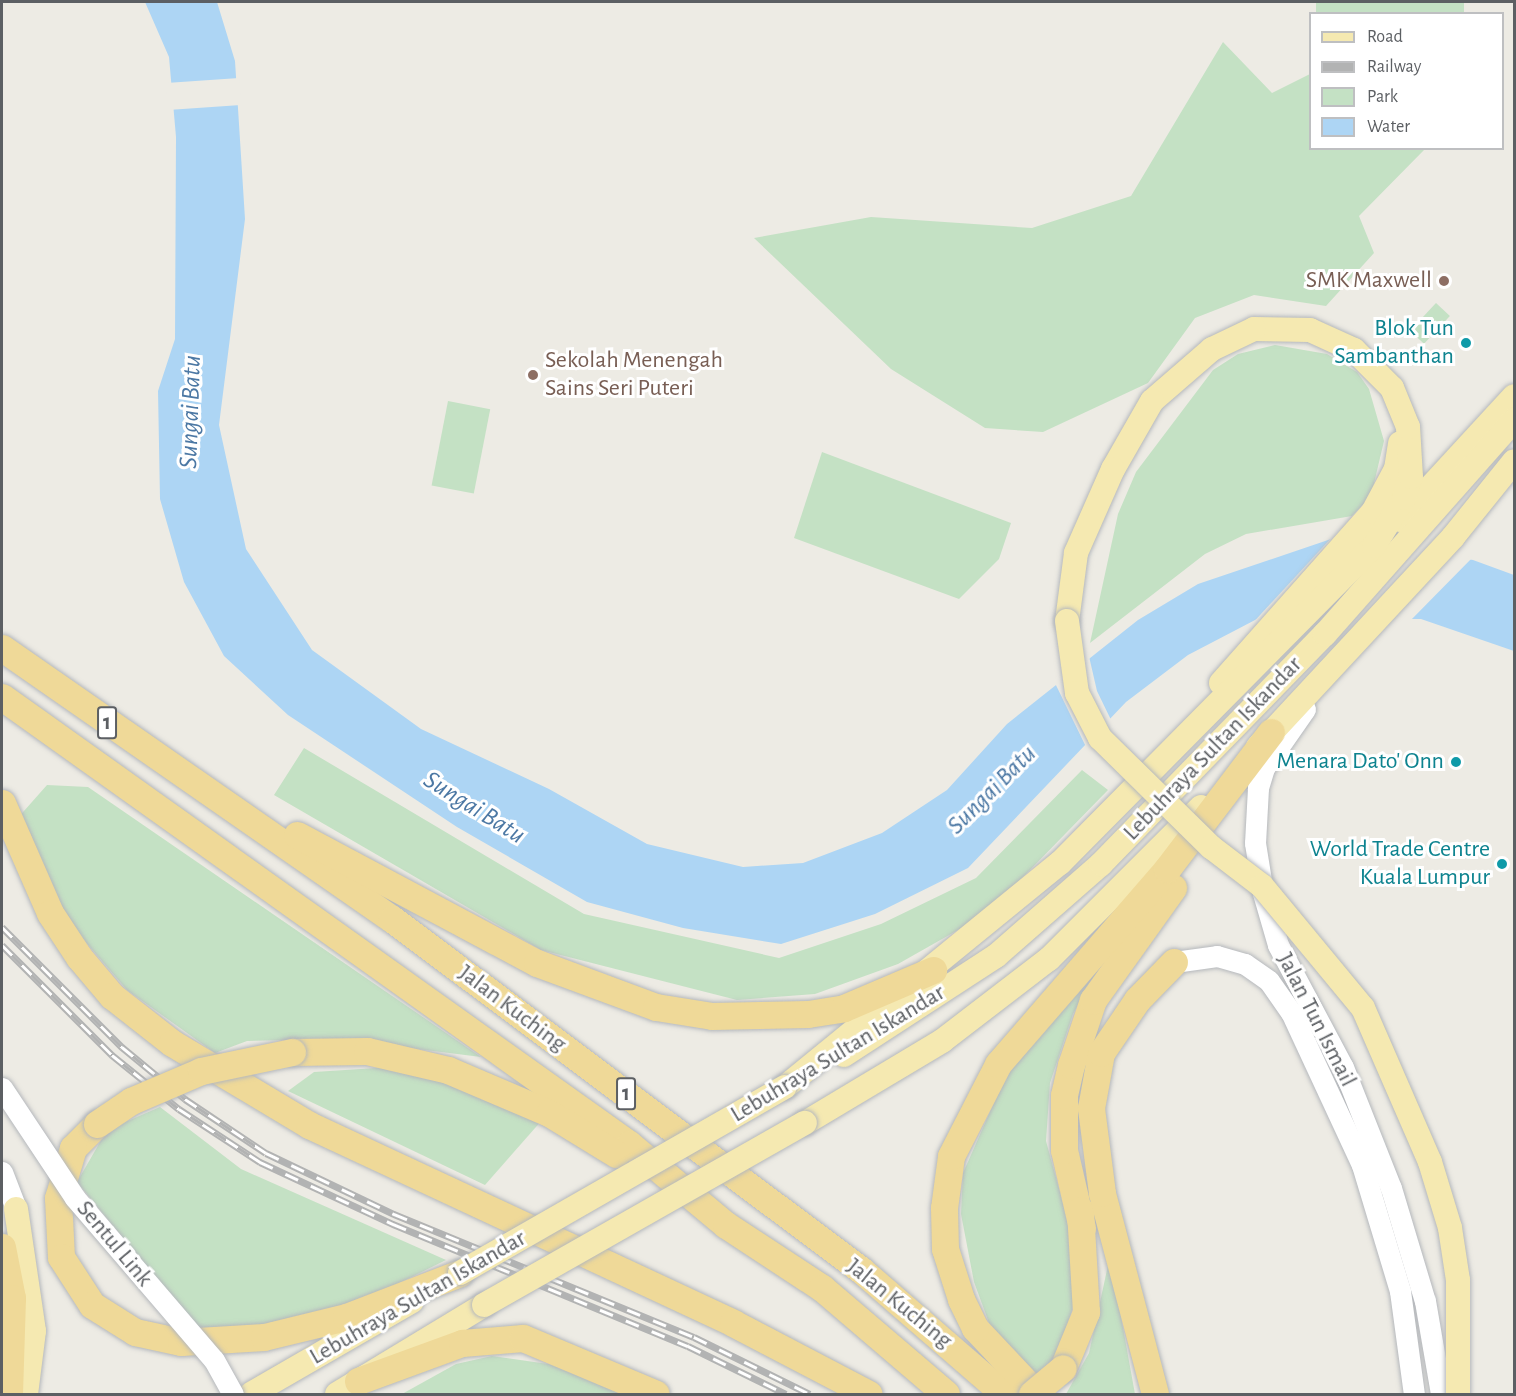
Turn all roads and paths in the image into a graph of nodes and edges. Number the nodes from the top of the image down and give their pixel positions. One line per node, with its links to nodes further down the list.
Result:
1 (1515, 396): 6 (main road)
2 (1400, 402): 8 (main road); 13 (main road); 27 (main road, bridge)
3 (1515, 412): 6 (main road)
4 (1515, 420): 18 (main road, Lebuhraya Sultan Iskandar)
5 (1515, 461): 7 (main road, Lebuhraya Sultan Iskandar)
6 (1446, 474): 8 (main road)
7 (1507, 478): 10 (main road, Lebuhraya Sultan Iskandar)
8 (1374, 546): 13 (main road)
9 (2, 648): 15 (highway, Jalan Kuching / 1)
10 (1340, 659): 12 (main road, Lebuhraya Sultan Iskandar); 27 (street, Jalan Tun Ismail)
11 (2, 697): 21 (highway, Jalan Kuching / 1)
12 (1271, 732): 23 (highway); 26 (main road, Lebuhraya Sultan Iskandar, bridge); 37 (highway)
13 (1163, 760): 17 (main road)
14 (2, 803): 33 (highway)
15 (235, 810): 17 (highway); 35 (highway, Jalan Kuching / 1)
16 (1174, 962): 23 (highway); 38 (highway); 39 (street, Jalan Tun Ismail)
17 (933, 970): 18 (main road)
18 (785, 1087): 25 (main road, Lebuhraya Sultan Iskandar, bridge)
19 (2, 1088): 30 (street, Sentul Link, bridge)
20 (2, 1172): 22 (street)
21 (701, 1206): 25 (highway, bridge); 34 (highway, Jalan Kuching / 1)
22 (16, 1209): 29 (main road)
23 (1082, 1228): 36 (highway, bridge)
24 (2, 1247): 28 (highway)
25 (460, 1273): 31 (main road, Lebuhraya Sultan Iskandar)
26 (347, 1388): 32 (highway)
27 (1452, 1394)
28 (9, 1395)
29 (26, 1395)
30 (233, 1395)
31 (250, 1395)
32 (656, 1395)
33 (869, 1395)
34 (945, 1395)
35 (1004, 1395)
36 (1032, 1395)
37 (1037, 1395)
38 (1155, 1395)
39 (1414, 1395)

